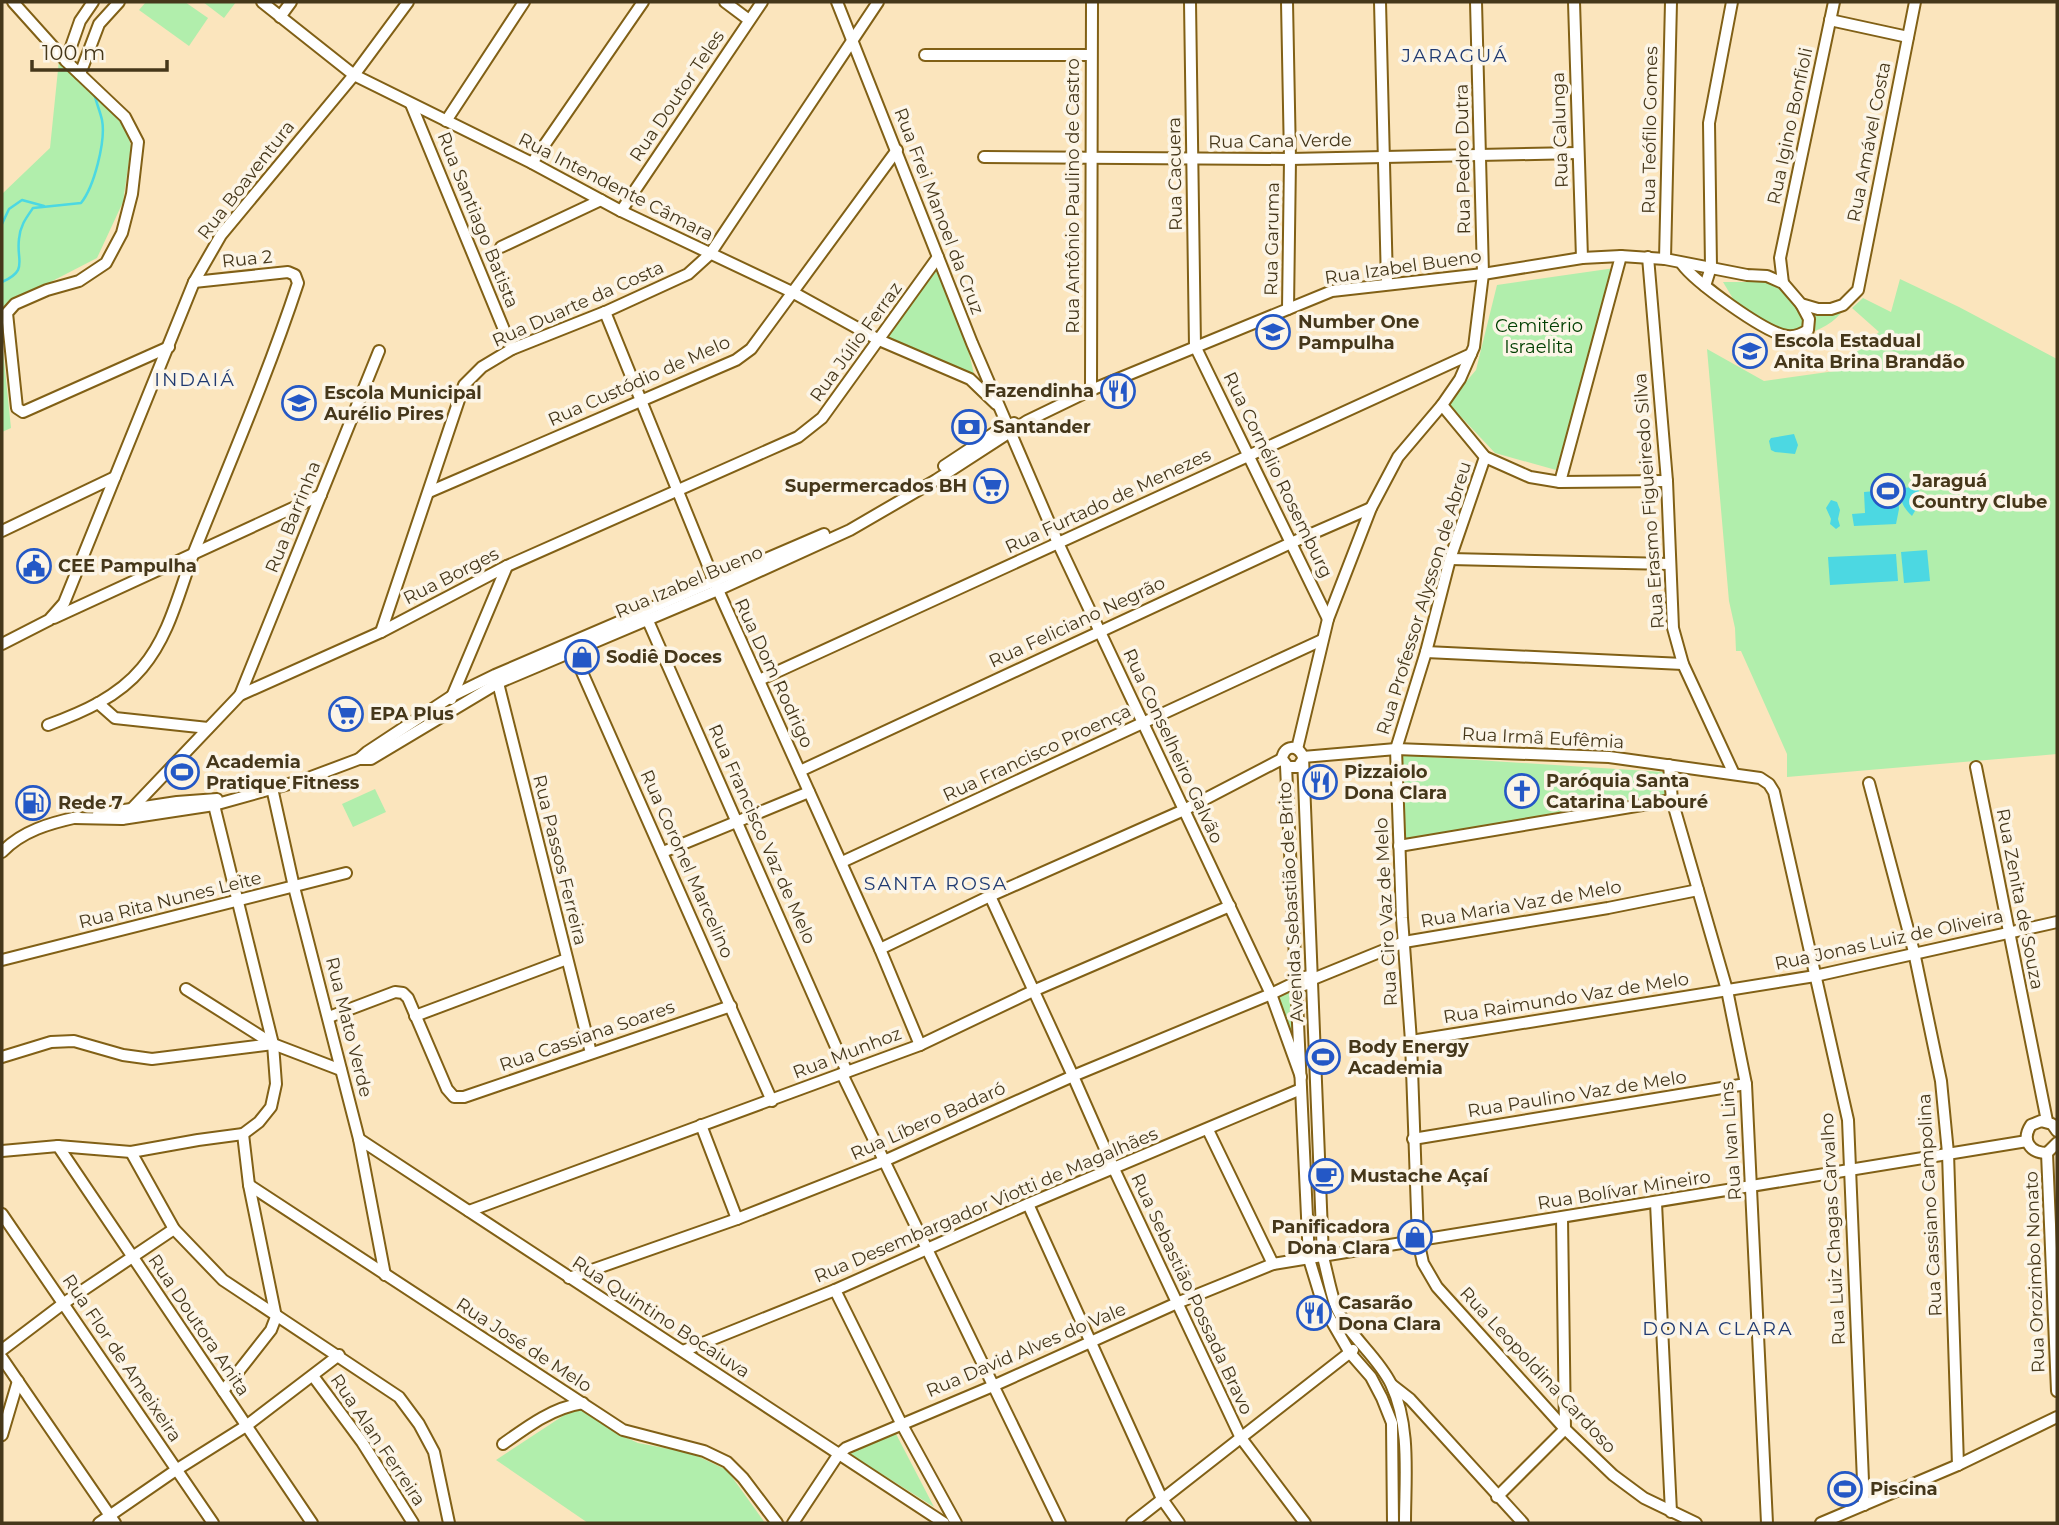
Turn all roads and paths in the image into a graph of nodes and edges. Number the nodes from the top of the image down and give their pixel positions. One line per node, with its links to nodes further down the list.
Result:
1 (12, 2): 30 (street)
2 (93, 2): 30 (street)
3 (119, 2): 31 (street)
4 (262, 2): 23 (street, Rua Intendente Câmara)
5 (291, 2): 23 (street)
6 (408, 2): 32 (street, Rua Boaventura)
7 (524, 2): 34 (street)
8 (642, 2): 43 (street)
9 (725, 2): 24 (street)
10 (762, 2): 24 (street, Rua Doutor Teles)
11 (837, 2): 27 (street, Rua Frei Manoel da Cruz)
12 (878, 2): 27 (street, Rua Duarte da Costa)
13 (1092, 2): 29 (street, Rua Antônio Paulino de Castro)
14 (1190, 2): 42 (street, Rua Cacuera)
15 (1287, 2): 41 (street, Rua Garuma)
16 (1380, 2): 38 (street)
17 (1476, 2): 37 (street, Rua Pedro Dutra)
18 (1574, 2): 36 (street, Rua Calunga)
19 (1671, 2): 53 (street, Rua Teófilo Gomes)
20 (1732, 2): 55 (street)
21 (1834, 2): 25 (street, Rua Igino Bonfioli)
22 (1915, 2): 26 (street, Rua Amável Costa)
23 (280, 17): 32 (street, Rua Intendente Câmara)
24 (749, 20): 45 (street, Rua Doutor Teles)
25 (1830, 20): 26 (street); 52 (street, Rua Igino Bonfioli)
26 (1908, 37): 63 (street, Rua Amável Costa)
27 (852, 39): 35 (street, Rua Frei Manoel da Cruz); 47 (street, Rua Duarte da Costa)
28 (925, 55): 29 (street)
29 (1091, 55): 40 (street, Rua Antônio Paulino de Castro)
30 (66, 61): 31 (street)
31 (84, 70): 70 (street)
32 (354, 75): 33 (street, Rua Intendente Câmara); 58 (street, Rua Boaventura)
33 (411, 104): 34 (street, Rua Intendente Câmara); 71 (street, Rua Santiago Batista)
34 (446, 121): 43 (street, Rua Intendente Câmara)
35 (897, 150): 49 (street, Rua Frei Manoel da Cruz); 62 (street, Rua Custódio de Melo)
36 (1578, 153): 37 (street, Rua Cana Verde); 51 (street, Rua Calunga)
37 (1482, 154): 38 (street, Rua Cana Verde); 56 (street, Rua Pedro Dutra)
38 (1383, 156): 41 (street, Rua Cana Verde); 59 (street)
39 (984, 157): 40 (street, Rua Cana Verde)
40 (1090, 158): 42 (street, Rua Cana Verde); 76 (street, Rua Antônio Paulino de Castro)
41 (1290, 159): 42 (street, Rua Cana Verde); 64 (street, Rua Garuma)
42 (1192, 160): 69 (street, Rua Cacuera)
43 (532, 163): 44 (street, Rua Intendente Câmara)
44 (601, 200): 45 (street, Rua Intendente Câmara); 46 (street)
45 (621, 211): 47 (street, Rua Intendente Câmara)
46 (501, 247)
47 (710, 254): 62 (street, Rua Intendente Câmara); 65 (street, Rua Duarte da Costa)
48 (1621, 256): 50 (street, Rua Izabel Bueno); 51 (street, Rua Izabel Bueno); 85 (street)
49 (938, 257): 68 (street, Rua Júlio Ferraz); 74 (street, Rua Frei Manoel da Cruz)
50 (1648, 257): 53 (street, Rua Izabel Bueno); 84 (street, Rua Erasmo Figueiredo Silva)
51 (1582, 258): 56 (street, Rua Izabel Bueno)
52 (1780, 258): 57 (street, Rua Igino Bonfioli); 60 (street, Rua Igino Bonfioli)
53 (1665, 259): 54 (street, Rua Izabel Bueno)
54 (1682, 264): 55 (street, Rua Izabel Bueno); 61 (street)
55 (1711, 267): 57 (street, Rua Izabel Bueno); 61 (street)
56 (1483, 274): 59 (street, Rua Izabel Bueno); 73 (street, Rua Pedro Dutra)
57 (1767, 276): 60 (street, Rua Izabel Bueno)
58 (194, 282): 67 (street, Rua Boaventura); 93 (street, Rua 2)
59 (1387, 283): 64 (street, Rua Izabel Bueno)
60 (1783, 283): 63 (street)
61 (1704, 286): 63 (street)
62 (794, 293): 68 (street, Rua Intendente Câmara); 77 (street, Rua Custódio de Melo)
63 (1801, 304)
64 (1288, 309): 69 (street, Rua Izabel Bueno)
65 (605, 312): 71 (street, Rua Duarte da Costa); 77 (street, Rua Dom Rodrigo)
66 (164, 325): 67 (street)
67 (175, 331): 70 (street, Rua Boaventura)
68 (879, 340): 75 (street, Rua Intendente Câmara); 86 (street, Rua Júlio Ferraz)
69 (1195, 346): 76 (street, Rua Izabel Bueno); 81 (street, Rua Cornélio Rosemburg)
70 (169, 347): 83 (street, Rua Boaventura)
71 (512, 349): 87 (street, Rua Duarte da Costa)
72 (379, 351): 88 (street, Rua Barrinha)
73 (1471, 354): 78 (street, Rua Pedro Dutra); 81 (street, Rua Furtado de Menezes)
74 (982, 366): 75 (street); 79 (street, Rua Frei Manoel da Cruz)
75 (970, 379): 79 (street, Rua Intendente Câmara)
76 (1091, 390): 80 (street, Rua Izabel Bueno)
77 (642, 400): 86 (street, Rua Dom Rodrigo); 87 (street, Rua Custódio de Melo)
78 (1442, 405): 82 (street); 89 (street, Rua Pedro Dutra)
79 (1000, 409): 80 (street, Rua Frei Manoel da Cruz)
80 (1009, 428): 92 (street, Rua Conselheiro Galvão); 97 (street, Rua Izabel Bueno)
81 (1250, 456): 91 (street, Rua Cornélio Rosemburg); 92 (street, Rua Furtado de Menezes)
82 (1485, 457): 85 (street); 94 (street, Rua Professor Alysson de Abreu)
83 (115, 477): 90 (street); 102 (street, Rua Boaventura)
84 (1667, 481): 85 (street); 95 (street, Rua Erasmo Figueiredo Silva)
85 (1560, 482)
86 (679, 490): 96 (street, Rua Borges); 97 (street, Rua Dom Rodrigo)
87 (429, 492): 104 (street, Rua Duarte da Costa)
88 (321, 495): 93 (street); 113 (street, Rua Barrinha)
89 (1371, 508): 91 (street, Rua Feliciano Negrão); 98 (street, Avenida Sebastião de Brito)
90 (2, 531)
91 (1293, 542): 99 (street, Rua Cornélio Rosemburg); 103 (street, Rua Feliciano Negrão)
92 (1058, 543): 103 (street, Rua Conselheiro Galvão); 111 (street, Rua Furtado de Menezes)
93 (193, 555): 102 (street); 115 (street)
94 (1450, 559): 95 (street); 108 (street, Rua Professor Alysson de Abreu)
95 (1670, 565): 109 (street, Rua Erasmo Figueiredo Silva)
96 (507, 566): 104 (street, Rua Borges); 112 (street)
97 (716, 586): 100 (street, Rua Izabel Bueno); 111 (street, Rua Dom Rodrigo)
98 (1334, 603): 99 (street); 101 (street, Avenida Sebastião de Brito)
99 (1322, 606): 101 (street, Rua Cornélio Rosemburg)
100 (646, 615): 107 (street, Rua Izabel Bueno); 138 (street, Rua Francisco Vaz de Melo)
101 (1328, 619): 105 (street, Avenida Sebastião de Brito)
102 (49, 620): 106 (street, Rua Boaventura)
103 (1100, 631): 116 (street, Rua Conselheiro Galvão); 126 (street, Rua Feliciano Negrão)
104 (381, 632): 113 (street, Rua Borges)
105 (1322, 640): 116 (street, Rua Francisco Proença); 121 (street, Avenida Sebastião de Brito)
106 (2, 644)
107 (571, 646): 110 (street, Rua Izabel Bueno); 141 (street, Rua Coronel Marcelino)
108 (1426, 652): 109 (street); 120 (street, Rua Professor Alysson de Abreu)
109 (1683, 664): 127 (street, Rua Erasmo Figueiredo Silva)
110 (496, 679): 112 (street, Rua Izabel Bueno); 119 (street, Rua Izabel Bueno); 154 (street, Rua Passos Ferreira)
111 (759, 680): 126 (street, Rua Dom Rodrigo)
112 (460, 687): 114 (street)
113 (240, 695): 118 (street)
114 (452, 696): 119 (street); 122 (street, Rua Izabel Bueno)
115 (98, 703): 117 (street); 118 (street)
116 (1143, 723): 135 (street, Rua Conselheiro Galvão); 142 (street, Rua Francisco Proença)
117 (48, 725)
118 (208, 728): 134 (street)
119 (414, 734): 122 (street, Rua Izabel Bueno)
120 (1396, 749): 121 (street, Rua Irmã Eufêmia); 124 (street, Rua Irmã Eufêmia); 139 (street, Rua Ciro Vaz de Melo)
121 (1301, 756): 123 (street, Rua Irmã Eufêmia); 123 (street); 157 (street, Avenida Sebastião de Brito)
122 (359, 759): 129 (street, Rua Izabel Bueno)
123 (1284, 763): 135 (street); 158 (street, Avenida Sebastião de Brito)
124 (1669, 765): 127 (street, Rua Irmã Eufêmia); 132 (street, Rua Ivan Lins)
125 (1976, 767): 150 (street, Rua Zenita de Souza)
126 (800, 771): 130 (street, Rua Dom Rodrigo)
127 (1734, 774): 131 (street, Rua Irmã Eufêmia)
128 (1868, 783): 153 (street, Rua Cassiano Campolina)
129 (272, 788): 133 (street, Rua Izabel Bueno); 144 (street, Rua Mato Verde)
130 (809, 792): 138 (street); 142 (street, Rua Dom Rodrigo)
131 (1774, 792): 156 (street, Rua Luiz Chagas Carvalho)
132 (1672, 800): 139 (street); 145 (street, Rua Ivan Lins)
133 (213, 802): 134 (street, Rua Izabel Bueno); 137 (street, Rua Izabel Bueno); 147 (street)
134 (133, 807): 136 (street, Rua Izabel Bueno); 137 (street)
135 (1184, 810): 146 (street); 148 (street, Rua Conselheiro Galvão)
136 (74, 818): 137 (street, Rua Izabel Bueno); 140 (street, Rua Izabel Bueno)
137 (122, 819)
138 (738, 821): 141 (street); 172 (street, Rua Francisco Vaz de Melo)
139 (1399, 846): 151 (street, Rua Ciro Vaz de Melo)
140 (2, 852)
141 (663, 852): 163 (street, Rua Coronel Marcelino)
142 (842, 862): 152 (street, Rua Dom Rodrigo)
143 (346, 873): 144 (street, Rua Rita Nunes Leite)
144 (295, 887): 147 (street, Rua Rita Nunes Leite); 165 (street, Rua Mato Verde)
145 (1698, 890): 151 (street, Rua Maria Vaz de Melo); 160 (street, Rua Ivan Lins)
146 (990, 896): 152 (street); 161 (street, Rua Sebastião Possada Bravo)
147 (238, 902): 155 (street, Rua Rita Nunes Leite); 167 (street)
148 (1230, 906): 161 (street, Rua Munhoz); 162 (street, Rua Conselheiro Galvão)
149 (2057, 922): 150 (street, Rua Jonas Luiz de Oliveira)
150 (2010, 933): 153 (street, Rua Jonas Luiz de Oliveira); 177 (street, Rua Zenita de Souza)
151 (1405, 942): 157 (street, Rua Maria Vaz de Melo); 166 (street, Rua Ciro Vaz de Melo)
152 (880, 949): 168 (street, Rua Dom Rodrigo)
153 (1914, 953): 156 (street, Rua Jonas Luiz de Oliveira); 189 (street, Rua Cassiano Campolina)
154 (567, 959): 164 (street); 169 (street, Rua Passos Ferreira)
155 (2, 960)
156 (1815, 976): 160 (street, Rua Jonas Luiz de Oliveira); 193 (street, Rua Luiz Chagas Carvalho)
157 (1313, 979): 158 (street, Rua Maria Vaz de Melo); 206 (street, Avenida Sebastião de Brito)
158 (1296, 982): 162 (street, Rua Líbero Badaró); 174 (street, Avenida Sebastião de Brito)
159 (186, 989): 167 (street)
160 (1727, 990): 166 (street, Rua Raimundo Vaz de Melo); 175 (street, Rua Ivan Lins)
161 (1032, 991): 168 (street, Rua Munhoz); 173 (street, Rua Sebastião Possada Bravo)
162 (1271, 994): 173 (street, Rua Líbero Badaró); 174 (street, Rua Conselheiro Galvão)
163 (731, 1006): 169 (street, Rua Cassiana Soares); 176 (street, Rua Coronel Marcelino)
164 (415, 1016): 165 (street); 169 (street, Rua Cassiana Soares)
165 (328, 1017): 171 (street, Rua Mato Verde)
166 (1411, 1041): 183 (street, Rua Ciro Vaz de Melo)
167 (273, 1044): 170 (street); 171 (street); 181 (street)
168 (920, 1045): 172 (street, Rua Munhoz)
169 (591, 1054)
170 (2, 1057)
171 (341, 1070): 182 (street, Rua Mato Verde)
172 (844, 1073): 176 (street, Rua Munhoz); 191 (street, Rua Francisco Vaz de Melo)
173 (1073, 1076): 191 (street, Rua Líbero Badaró); 192 (street, Rua Sebastião Possada Bravo)
174 (1301, 1083): 179 (street, Rua Desembargador Viotti de Magalhães); 207 (street, Avenida Sebastião de Brito)
175 (1746, 1084): 183 (street, Rua Paulino Vaz de Melo); 195 (street, Rua Ivan Lins)
176 (772, 1101): 178 (street, Rua Munhoz)
177 (2047, 1121): 180 (street); 184 (street)
178 (701, 1125): 198 (street, Rua Munhoz); 201 (street)
179 (1208, 1130): 192 (street, Rua Desembargador Viotti de Magalhães); 208 (street)
180 (2057, 1131)
181 (243, 1134): 188 (street); 194 (street)
182 (359, 1139): 198 (street, Rua Quintino Bocaiuva); 209 (street, Rua Mato Verde)
183 (1413, 1139): 203 (street, Rua Ciro Vaz de Melo)
184 (2027, 1141): 189 (street, Rua Bolívar Mineiro); 190 (street)
185 (2057, 1143): 190 (street)
186 (58, 1146): 187 (street); 188 (street); 205 (street, Rua Doutora Anita)
187 (2, 1151)
188 (131, 1152): 202 (street)
189 (1948, 1153): 193 (street, Rua Bolívar Mineiro); 237 (street, Rua Cassiano Campolina)
190 (2047, 1153): 227 (street, Rua Orozimbo Nonato)
191 (884, 1161): 201 (street, Rua Líbero Badaró); 204 (street, Rua Francisco Vaz de Melo)
192 (1114, 1169): 197 (street, Rua Desembargador Viotti de Magalhães); 213 (street, Rua Sebastião Possada Bravo)
193 (1849, 1170): 195 (street, Rua Bolívar Mineiro); 241 (street, Rua Luiz Chagas Carvalho)
194 (249, 1185): 209 (street, Rua José de Melo); 214 (street)
195 (1752, 1186): 196 (street, Rua Bolívar Mineiro); 261 (street, Rua Ivan Lins)
196 (1656, 1203): 200 (street, Rua Bolívar Mineiro); 242 (street)
197 (1028, 1205): 204 (street, Rua Desembargador Viotti de Magalhães); 215 (street)
198 (468, 1211): 210 (street, Rua Quintino Bocaiuva)
199 (2, 1214): 212 (street, Rua Flor de Ameixeira)
200 (1562, 1218): 203 (street, Rua Bolívar Mineiro); 232 (street)
201 (737, 1219): 210 (street, Rua Líbero Badaró)
202 (174, 1229): 205 (street); 214 (street)
203 (1418, 1240): 206 (street, Rua Bolívar Mineiro); 232 (street, Rua Leopoldina Cardoso)
204 (928, 1249): 211 (street, Rua Desembargador Viotti de Magalhães); 225 (street, Rua Francisco Vaz de Melo)
205 (132, 1256): 212 (street); 226 (street, Rua Doutora Anita)
206 (1323, 1257): 207 (street, Rua Bolívar Mineiro); 216 (street, Avenida Sebastião de Brito)
207 (1309, 1259): 208 (street, Rua David Alves do Vale); 219 (street, Avenida Sebastião de Brito)
208 (1273, 1264): 213 (street, Rua David Alves do Vale)
209 (385, 1275): 228 (street, Rua José de Melo)
210 (569, 1278): 218 (street, Rua Quintino Bocaiuva)
211 (835, 1290): 218 (street, Rua Desembargador Viotti de Magalhães); 230 (street)
212 (64, 1303): 217 (street); 238 (street, Rua Flor de Ameixeira)
213 (1177, 1303): 215 (street, Rua David Alves do Vale); 234 (street, Rua Sebastião Possada Bravo)
214 (276, 1317): 220 (street); 226 (street)
215 (1091, 1343): 225 (street, Rua David Alves do Vale); 240 (street)
216 (1361, 1344): 219 (street); 224 (street, Avenida Sebastião de Brito)
217 (2, 1350)
218 (683, 1351): 236 (street, Rua Quintino Bocaiuva)
219 (1350, 1353): 234 (street); 257 (street, Avenida Sebastião de Brito)
220 (339, 1354): 222 (street); 248 (street)
221 (3, 1361): 223 (street)
222 (313, 1376): 231 (street); 247 (street, Rua Alan Ferreira)
223 (18, 1381): 233 (street); 243 (street)
224 (1392, 1385): 239 (street); 258 (street, Avenida Sebastião de Brito)
225 (993, 1386): 230 (street, Rua David Alves do Vale); 253 (street, Rua Francisco Vaz de Melo)
226 (223, 1391): 231 (street, Rua Doutora Anita)
227 (2057, 1391)
228 (583, 1403): 235 (street); 249 (street, Rua José de Melo)
229 (2057, 1418): 237 (street)
230 (901, 1423): 236 (street, Rua David Alves do Vale); 252 (street)
231 (246, 1426): 238 (street); 246 (street, Rua Doutora Anita)
232 (1566, 1429): 239 (street); 242 (street, Rua Leopoldina Cardoso)
233 (2, 1435)
234 (1241, 1438): 240 (street); 256 (street, Rua Sebastião Possada Bravo)
235 (503, 1444)
236 (838, 1455): 250 (street, Rua David Alves do Vale); 251 (street, Rua Quintino Bocaiuva)
237 (1958, 1465): 241 (street)
238 (176, 1470): 243 (street); 245 (street, Rua Flor de Ameixeira)
239 (1497, 1497): 259 (street)
240 (1162, 1499): 254 (street); 255 (street)
241 (1864, 1504): 262 (street)
242 (1671, 1513): 260 (street, Rua Leopoldina Cardoso)
243 (112, 1520): 244 (street)
244 (99, 1523)
245 (213, 1523)
246 (312, 1523)
247 (413, 1523)
248 (449, 1523)
249 (777, 1523)
250 (793, 1523)
251 (944, 1523)
252 (956, 1523)
253 (1060, 1523)
254 (1132, 1523)
255 (1180, 1523)
256 (1305, 1523)
257 (1393, 1523)
258 (1405, 1523)
259 (1523, 1523)
260 (1696, 1523)
261 (1767, 1523)
262 (1821, 1523)

